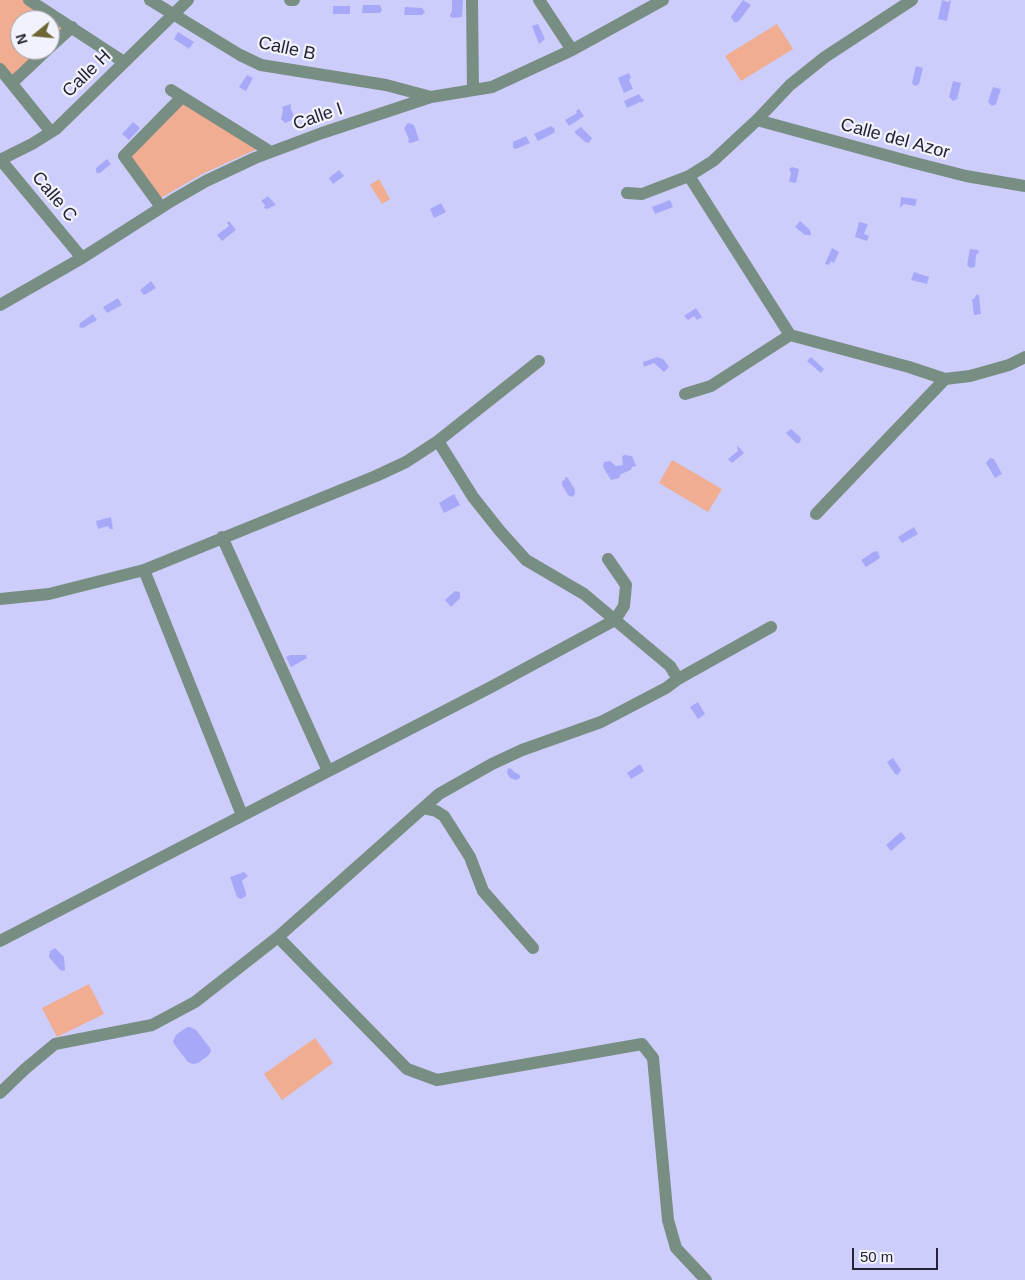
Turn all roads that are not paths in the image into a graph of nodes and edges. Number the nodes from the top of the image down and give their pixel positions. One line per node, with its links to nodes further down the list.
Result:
1 (29, 0): 9 (street)
2 (150, 0): 8 (street, Calle B)
3 (188, 0): 8 (street, Calle H)
4 (472, 0): 16 (street)
5 (539, 0): 11 (street)
6 (663, 0): 11 (street, Calle I)
7 (912, 0): 18 (street)
8 (173, 15): 13 (street, Calle H); 17 (street, Calle B)
9 (72, 28): 10 (street); 13 (street)
10 (60, 38)
11 (572, 50): 16 (street, Calle I)
12 (36, 60): 15 (street)
13 (124, 62): 19 (street, Calle H)
14 (0, 69): 15 (street)
15 (12, 83): 19 (street)
16 (474, 90): 17 (street, Calle I)
17 (431, 98): 20 (street, Calle I)
18 (757, 120): 22 (street); 23 (street, Calle del Azor)
19 (51, 132): 21 (street, Calle H)
20 (271, 152): 25 (street, Calle I); 25 (street)
21 (0, 160): 26 (street, Calle C)
22 (689, 176): 24 (street); 28 (street)
23 (1025, 186)
24 (627, 193)
25 (161, 207): 26 (street, Calle I)
26 (82, 258): 27 (street, Calle I)
27 (0, 305)
28 (790, 335): 31 (street); 32 (street)
29 (1025, 357): 31 (street)
30 (539, 361): 33 (street)
31 (944, 379): 34 (street)
32 (685, 394)
33 (438, 441): 35 (street); 39 (street)
34 (816, 514)
35 (222, 537): 37 (street); 42 (street)
36 (608, 558): 39 (street)
37 (144, 570): 38 (street); 44 (street)
38 (0, 599)
39 (615, 620): 41 (street); 42 (street)
40 (771, 627): 41 (street)
41 (678, 679): 43 (street)
42 (328, 771): 44 (street)
43 (423, 808): 45 (street); 47 (street)
44 (242, 815): 46 (street)
45 (278, 937): 48 (street); 49 (street)
46 (0, 942)
47 (533, 948)
48 (0, 1093)
49 (706, 1280)

